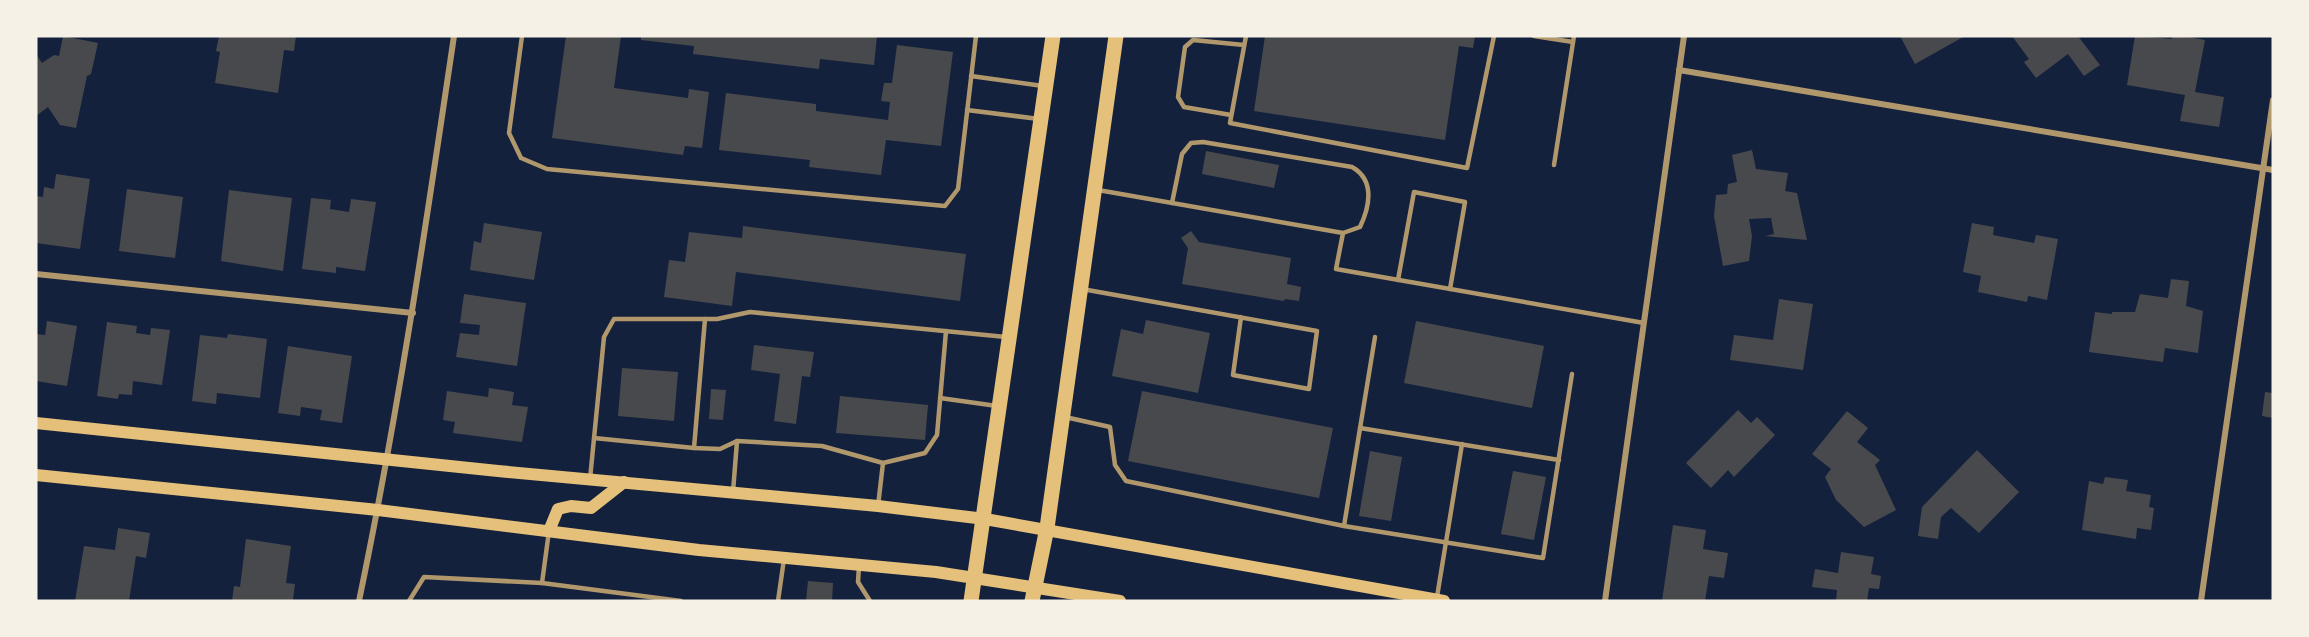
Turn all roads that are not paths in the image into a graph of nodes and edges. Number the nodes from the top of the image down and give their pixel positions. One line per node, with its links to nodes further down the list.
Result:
1 (454, 36): 30 (street)
2 (522, 36): 17 (lane)
3 (976, 36): 14 (lane)
4 (1053, 36): 15 (main road)
5 (1116, 36): 23 (main road)
6 (1246, 36): 12 (lane)
7 (1494, 36): 18 (lane)
8 (1534, 36): 11 (lane)
9 (1574, 36): 11 (lane)
10 (1684, 36): 13 (street)
11 (1573, 42): 20 (lane)
12 (1245, 45): 18 (lane); 18 (lane)
13 (1679, 70): 21 (street); 33 (street)
14 (971, 76): 15 (lane); 17 (lane)
15 (1045, 87): 19 (main road)
16 (2273, 100): 21 (street)
17 (967, 110): 19 (lane)
18 (1231, 115)
19 (1041, 119): 35 (main road)
20 (1554, 165)
21 (2263, 168): 22 (street); 75 (street)
22 (2273, 170)
23 (1094, 189): 24 (lane); 28 (main road)
24 (1172, 203): 25 (lane); 25 (lane)
25 (1343, 233): 27 (lane)
26 (36, 274): 30 (street)
27 (1398, 280): 29 (lane); 29 (lane)
28 (1080, 289): 31 (lane); 40 (main road)
29 (1450, 289): 33 (lane)
30 (413, 313): 47 (street)
31 (1241, 317): 31 (lane)
32 (705, 319): 34 (lane); 43 (lane); 46 (lane)
33 (1644, 322): 74 (street)
34 (946, 331): 35 (lane); 38 (lane)
35 (1010, 337): 39 (main road)
36 (1375, 337): 42 (lane)
37 (1572, 374): 48 (lane)
38 (940, 398): 39 (lane); 49 (lane)
39 (1000, 406): 56 (main road)
40 (1062, 417): 57 (lane); 58 (main road)
41 (36, 423): 47 (main road)
42 (1360, 428): 45 (lane); 57 (lane)
43 (594, 438): 46 (lane); 51 (lane)
44 (737, 441): 46 (lane); 49 (lane); 53 (lane)
45 (1462, 444): 48 (lane); 60 (lane)
46 (693, 448)
47 (389, 459): 51 (main road); 55 (street)
48 (1558, 460): 60 (lane)
49 (883, 463): 54 (lane)
50 (36, 475): 55 (main road)
51 (590, 479): 52 (main road)
52 (624, 482): 53 (main road); 59 (main road)
53 (733, 492): 54 (main road)
54 (878, 506): 56 (main road)
55 (378, 510): 59 (main road); 67 (street)
56 (985, 519): 58 (main road); 63 (main road)
57 (1344, 526): 60 (lane)
58 (1047, 528): 65 (main road); 66 (main road)
59 (549, 531): 61 (main road); 64 (lane)
60 (1446, 542): 66 (lane)
61 (785, 556): 62 (main road); 70 (lane)
62 (860, 564): 63 (main road); 71 (lane)
63 (976, 577): 65 (main road); 72 (main road)
64 (542, 583): 68 (lane); 69 (lane)
65 (1034, 594): 73 (main road)
66 (1440, 600)
67 (359, 601)
68 (409, 601)
69 (681, 601)
70 (778, 601)
71 (870, 601)
72 (971, 601)
73 (1120, 601)
74 (1605, 601)
75 (2201, 601)

